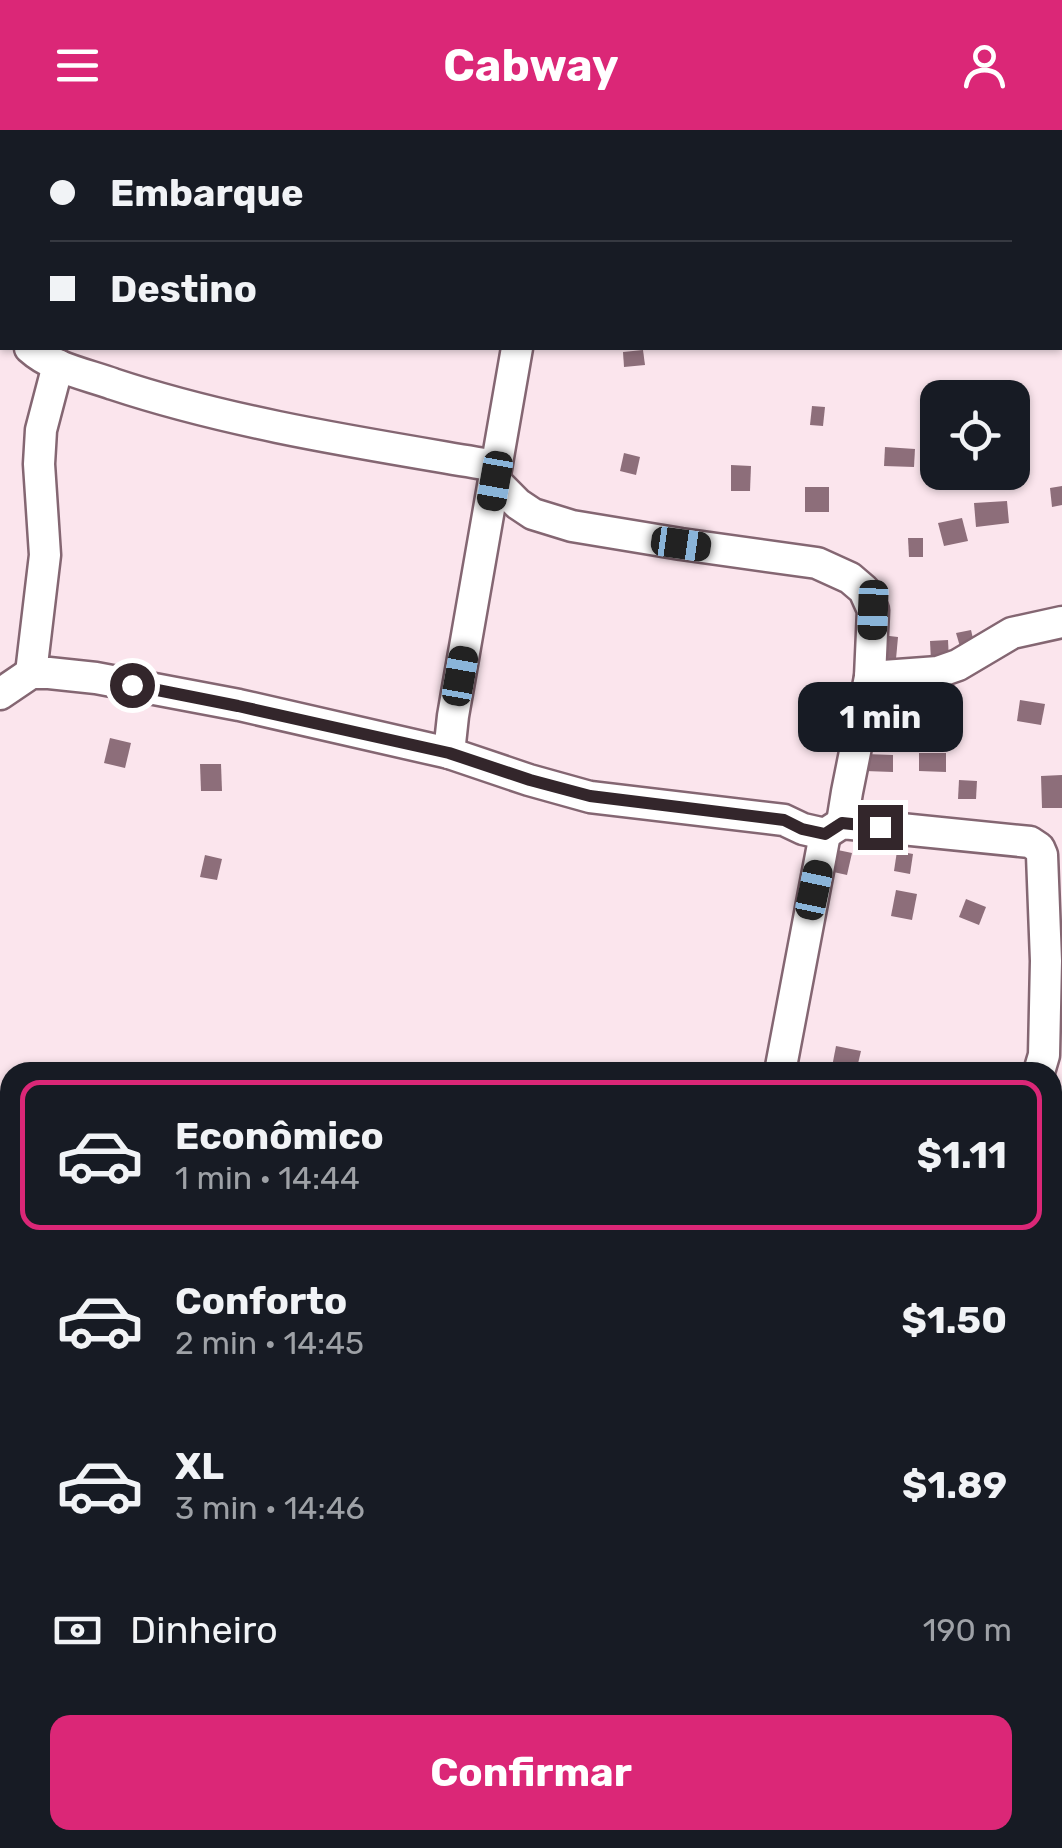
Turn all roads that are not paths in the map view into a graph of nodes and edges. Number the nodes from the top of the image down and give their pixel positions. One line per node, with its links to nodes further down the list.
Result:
1 (32, 350): 3 (street)
2 (516, 350): 4 (street)
3 (58, 365): 4 (street); 6 (street)
4 (496, 474): 7 (street); 9 (street)
5 (1062, 622): 7 (street)
6 (31, 673): 8 (street); 9 (street)
7 (870, 677): 10 (street)
8 (0, 694)
9 (449, 753): 10 (street)
10 (834, 828): 11 (street); 12 (street)
11 (782, 1062)
12 (1042, 1062)

